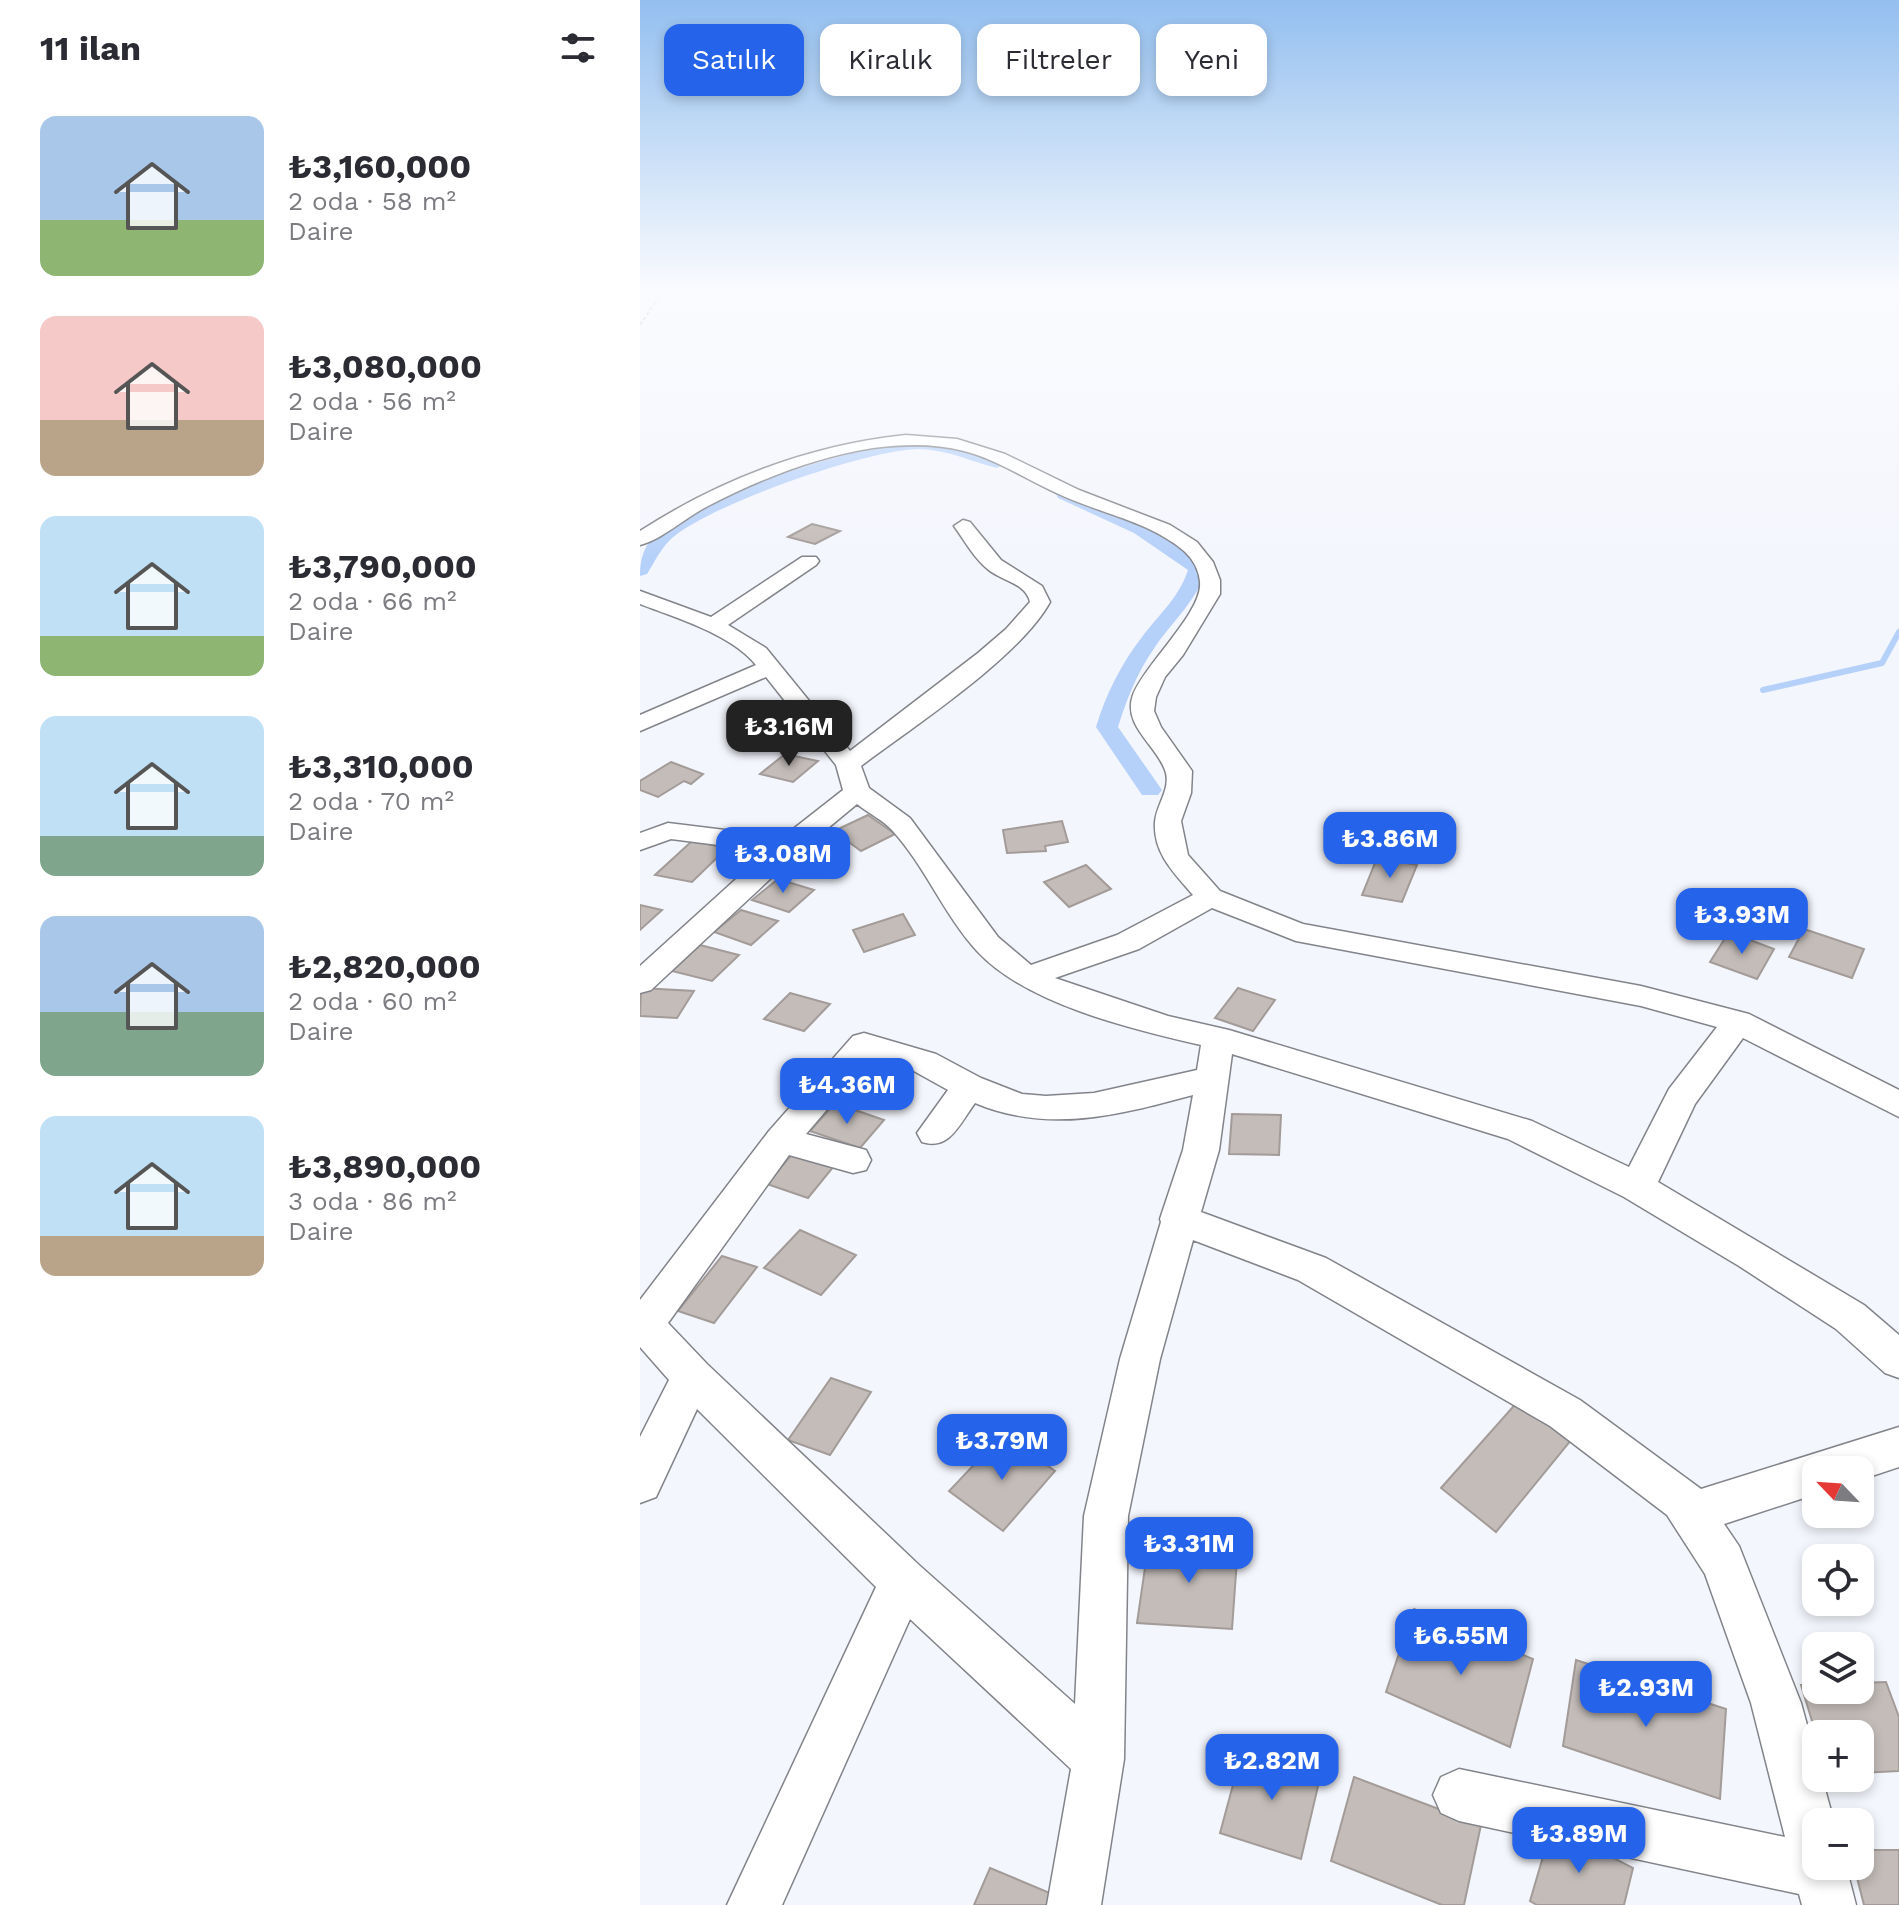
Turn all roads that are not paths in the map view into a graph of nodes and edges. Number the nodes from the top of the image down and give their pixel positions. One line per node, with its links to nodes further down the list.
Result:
1 (963, 526): 8 (street)
2 (640, 539): 13 (street)
3 (809, 561): 5 (street)
4 (640, 597): 5 (street)
5 (713, 625): 6 (street)
6 (770, 667): 7 (street); 8 (street)
7 (640, 724)
8 (852, 778): 12 (street); 14 (street)
9 (640, 818): 10 (street)
10 (668, 831): 11 (street); 12 (street)
11 (640, 842)
12 (789, 846): 15 (street)
13 (1210, 897): 14 (street); 16 (street)
14 (1026, 977): 17 (street)
15 (640, 983)
16 (1738, 1022): 19 (street); 23 (street)
17 (1215, 1057): 18 (street); 23 (street); 24 (street)
18 (969, 1087): 20 (street); 21 (street)
19 (1899, 1105)
20 (934, 1133)
21 (781, 1140): 22 (street); 25 (street)
22 (853, 1160)
23 (1637, 1187): 26 (street)
24 (1178, 1219): 32 (street); 34 (street)
25 (642, 1322): 27 (street)
26 (1899, 1360)
27 (692, 1377): 31 (street); 33 (street)
28 (1899, 1447): 29 (street)
29 (1871, 1456)
30 (1802, 1478): 32 (street)
31 (640, 1482)
32 (1691, 1513): 36 (street)
33 (903, 1581): 34 (street); 38 (street)
34 (1098, 1759): 39 (street)
35 (1459, 1795): 37 (street)
36 (1804, 1808)
37 (1802, 1870)
38 (754, 1905)
39 (1074, 1905)

